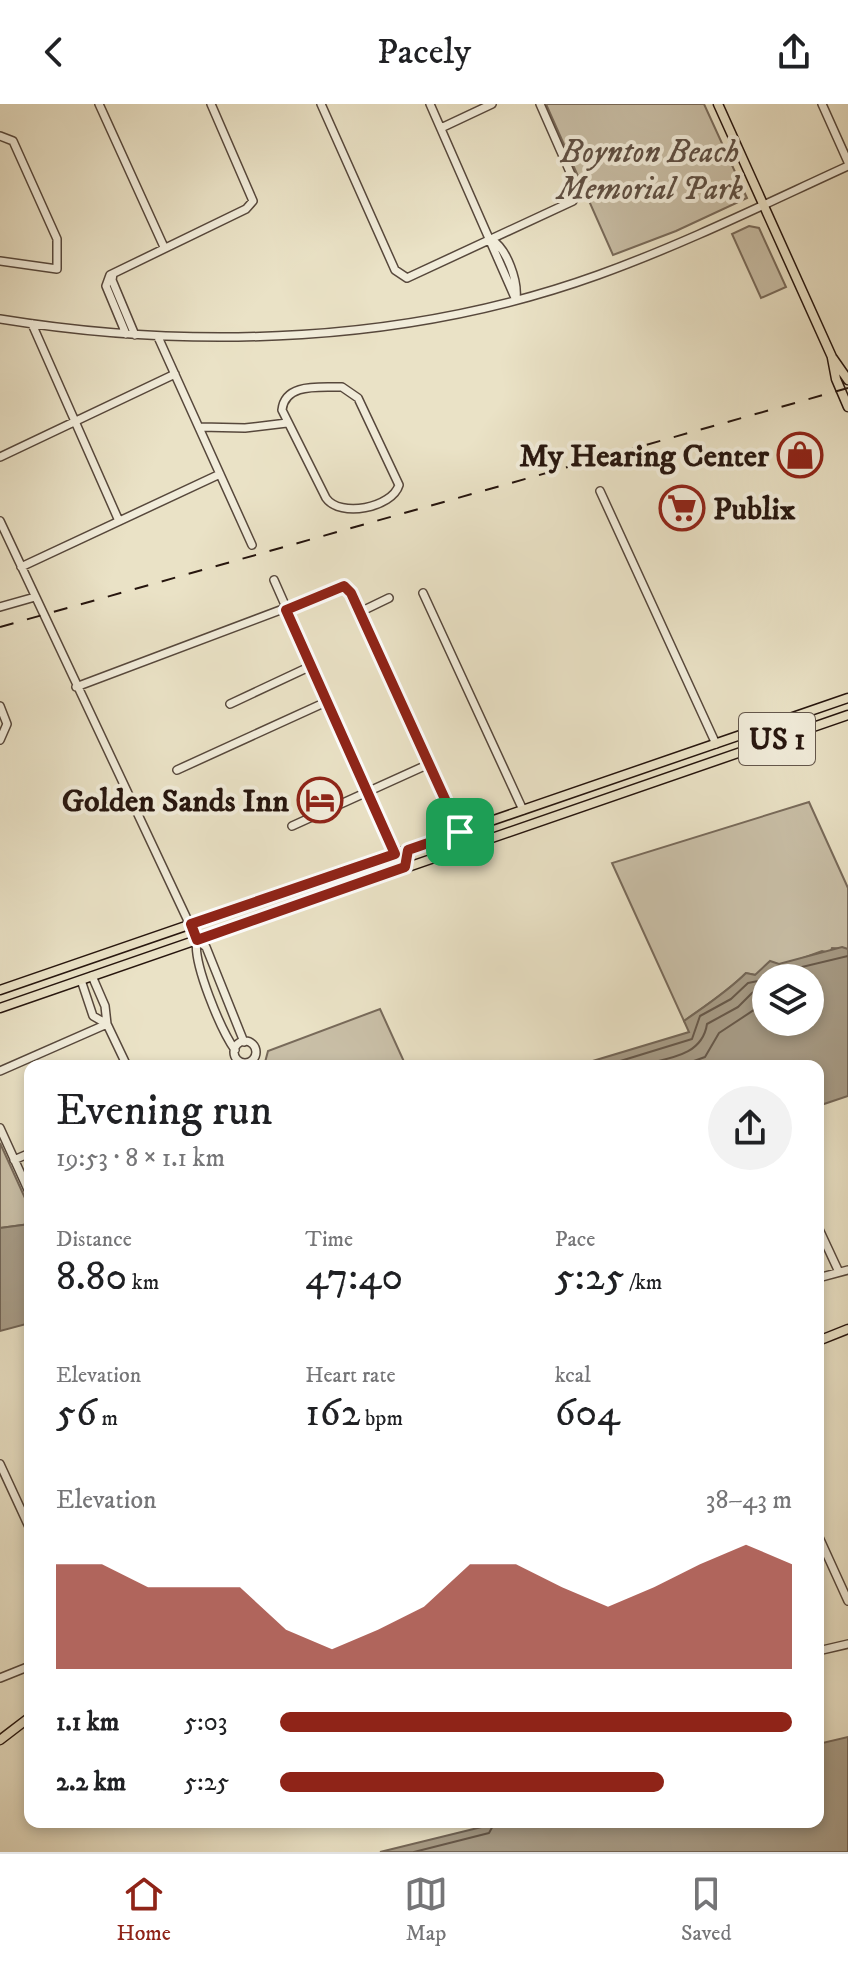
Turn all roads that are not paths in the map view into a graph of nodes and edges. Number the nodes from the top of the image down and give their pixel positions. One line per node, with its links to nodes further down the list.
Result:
1 (99, 104): 14 (street)
2 (211, 104): 14 (street)
3 (321, 104): 13 (street)
4 (430, 104): 9 (street)
5 (492, 104): 9 (street)
6 (540, 104): 13 (street)
7 (718, 104): 12 (main road)
8 (822, 104): 11 (street)
9 (441, 128): 13 (street)
10 (0, 136): 15 (street)
11 (848, 164): 12 (street)
12 (763, 205): 17 (street); 23 (main road)
13 (492, 240): 17 (street)
14 (164, 247): 16 (street)
15 (0, 261)
16 (114, 272): 20 (street); 21 (street)
17 (516, 300): 22 (street)
18 (0, 319): 19 (street)
19 (32, 324): 20 (street); 27 (street)
20 (126, 334): 21 (street)
21 (135, 335): 22 (street)
22 (158, 337): 24 (street)
23 (832, 357): 25 (main road); 26 (main road)
24 (175, 374): 27 (street); 29 (street)
25 (847, 376)
26 (848, 407)
27 (75, 421): 30 (street); 34 (street)
28 (287, 423): 28 (street); 29 (street)
29 (200, 427): 31 (street)
30 (0, 457)
31 (220, 474): 34 (street); 35 (street)
32 (600, 491): 53 (street)
33 (0, 521): 36 (street)
34 (119, 521): 36 (street)
35 (252, 545)
36 (21, 567): 39 (street)
37 (274, 580): 42 (street)
38 (423, 593): 59 (street)
39 (35, 597): 41 (street); 45 (street)
40 (389, 598): 43 (street)
41 (0, 607)
42 (286, 610): 43 (street); 44 (street); 45 (street)
43 (360, 612): 55 (street)
44 (311, 666): 47 (street); 48 (street)
45 (76, 687): 66 (street)
46 (848, 698): 52 (main road, US 1)
47 (326, 702): 57 (street); 58 (street)
48 (230, 704)
49 (0, 706): 51 (street)
50 (848, 715): 54 (main road, US 1)
51 (2, 737)
52 (727, 740): 53 (main road, US 1); 54 (main road)
53 (716, 744): 56 (main road); 59 (main road, US 1)
54 (720, 759): 56 (main road, US 1)
55 (429, 764): 58 (street); 61 (street)
56 (705, 764): 64 (main road, US 1)
57 (177, 770)
58 (368, 791): 60 (street); 63 (street)
59 (523, 810): 61 (main road, US 1)
60 (292, 826)
61 (460, 832): 62 (main road, US 1)
62 (408, 850): 63 (main road, US 1); 64 (main road)
63 (395, 854): 65 (main road); 66 (main road, US 1)
64 (405, 867): 65 (main road, US 1)
65 (327, 895): 67 (main road, US 1)
66 (191, 924): 67 (street); 68 (main road, US 1)
67 (197, 940): 69 (main road, US 1); 74 (street); 75 (street)
68 (97, 957): 70 (main road); 71 (main road, US 1)
69 (92, 976): 70 (main road, US 1); 73 (street)
70 (81, 980): 72 (main road, US 1); 73 (street)
71 (0, 990)
72 (0, 1008)
73 (107, 1024): 77 (street); 78 (street)
74 (244, 1042): 75 (street); 80 (street)
75 (235, 1050): 79 (street)
76 (24, 1060): 81 (street)
77 (25, 1060)
78 (124, 1060)
79 (238, 1060)
80 (254, 1060)
81 (0, 1071)
82 (0, 1128): 84 (street)
83 (24, 1156): 84 (street)
84 (14, 1160): 85 (street)
85 (24, 1181)
86 (824, 1240): 87 (street)
87 (838, 1270): 88 (street); 89 (street)
88 (848, 1270)
89 (824, 1276)
90 (848, 1329): 91 (main road)
91 (824, 1339)
92 (0, 1464): 93 (street)
93 (24, 1516)
94 (824, 1548): 95 (street)
95 (848, 1601)
96 (848, 1644): 97 (street)
97 (824, 1650)
98 (24, 1668): 99 (street)
99 (0, 1678)
100 (24, 1722): 101 (main road)
101 (0, 1740)

